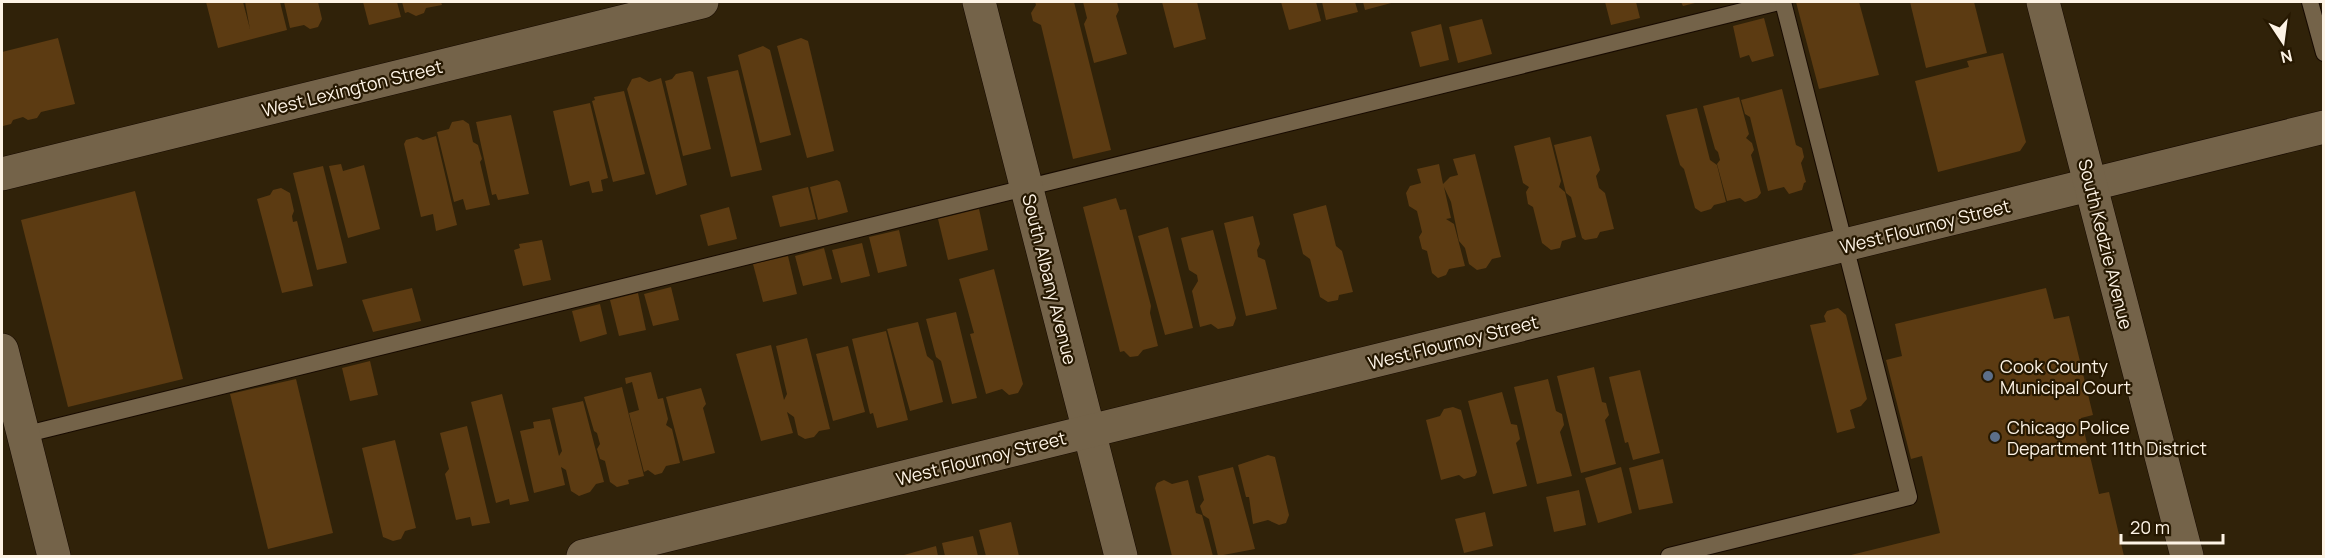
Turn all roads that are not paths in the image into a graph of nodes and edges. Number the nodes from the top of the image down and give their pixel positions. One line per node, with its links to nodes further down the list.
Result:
1 (702, 2): 8 (street, West Lexington Street)
2 (978, 2): 10 (street, South Albany Avenue)
3 (1781, 2): 10 (lane); 11 (lane)
4 (2043, 2): 9 (street, South Kedzie Avenue)
5 (2310, 2): 6 (lane)
6 (2324, 53)
7 (2324, 127): 9 (street, West Flournoy Street)
8 (2, 174)
9 (2091, 185): 11 (street, West Flournoy Street); 19 (street, South Kedzie Avenue)
10 (1026, 187): 13 (street, South Albany Avenue); 14 (lane)
11 (1845, 246): 13 (street, West Flournoy Street); 18 (lane)
12 (2, 350): 14 (street)
13 (1089, 432): 16 (street, West Flournoy Street); 17 (street, South Albany Avenue)
14 (23, 435): 15 (street)
15 (54, 556)
16 (583, 556)
17 (1121, 556)
18 (1669, 556)
19 (2187, 556)

